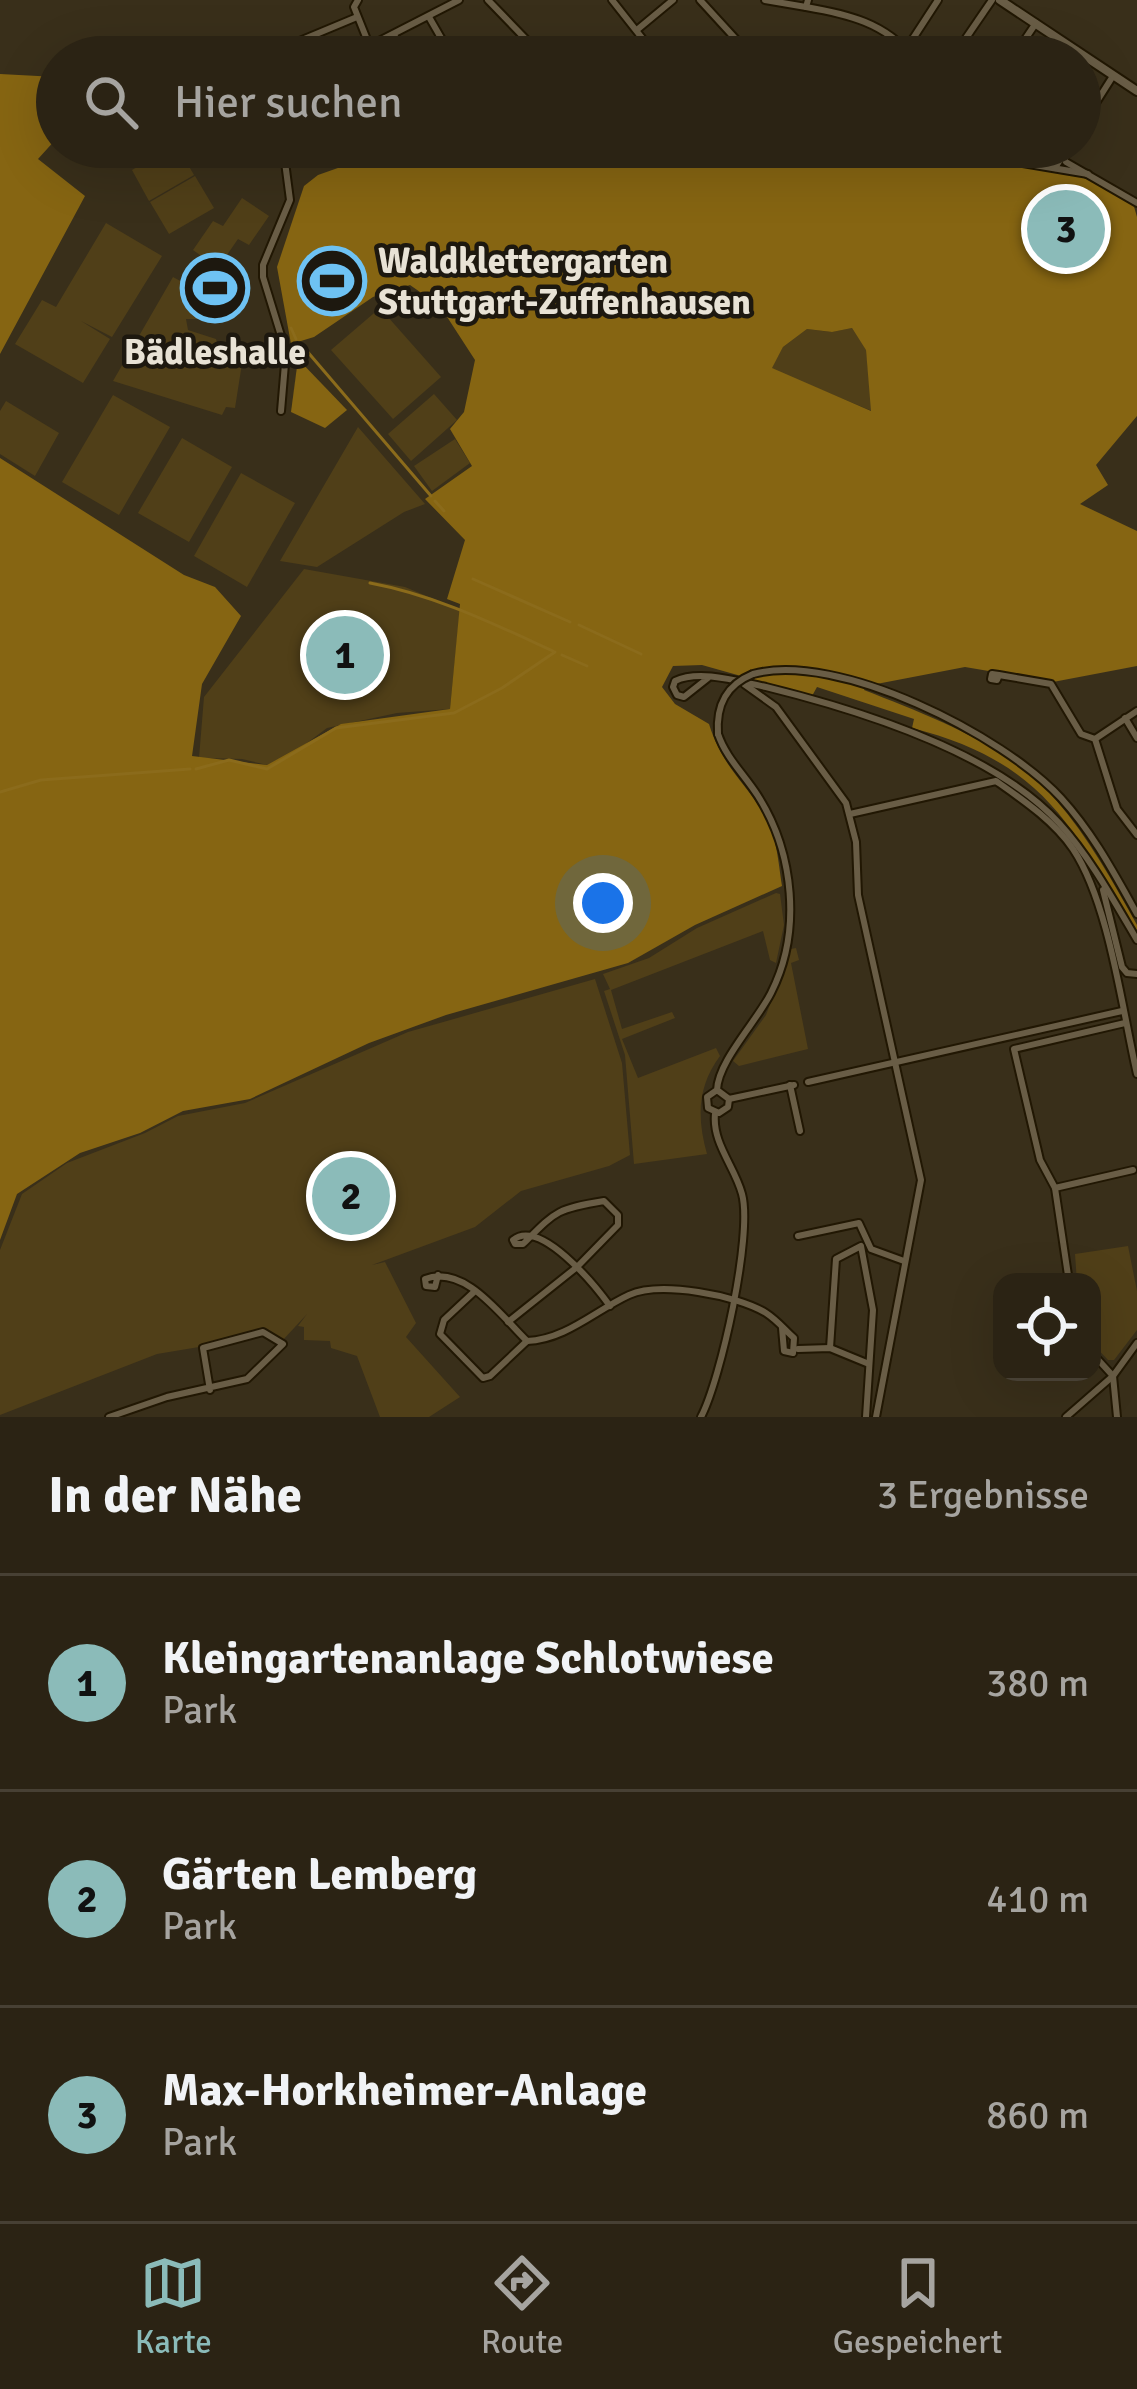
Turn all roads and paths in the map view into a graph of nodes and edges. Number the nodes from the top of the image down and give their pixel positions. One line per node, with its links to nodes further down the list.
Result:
1 (358, 0): 11 (street)
2 (459, 0): 12 (street)
3 (488, 0): 19 (street)
4 (612, 0): 14 (street)
5 (673, 0): 14 (street)
6 (700, 0): 21 (street)
7 (765, 0): 10 (street)
8 (938, 0): 23 (street)
9 (996, 0): 13 (main road); 24 (street)
10 (807, 3): 22 (street)
11 (357, 17): 16 (street); 17 (street)
12 (429, 17): 15 (street); 18 (street)
13 (1036, 22): 25 (street); 26 (main road)
14 (638, 29): 20 (street)
15 (394, 35)
16 (310, 36)
17 (365, 36)
18 (440, 36)
19 (523, 36)
20 (643, 36)
21 (733, 36)
22 (883, 36)
23 (917, 36)
24 (968, 36)
25 (1027, 36)
26 (1057, 36)
27 (1101, 66): 28 (main road)
28 (1114, 75): 29 (main road); 30 (street)
29 (1137, 91)
30 (1101, 95)
31 (286, 168): 36 (street)
32 (1055, 168): 34 (street)
33 (1077, 168): 34 (street)
34 (1088, 174): 35 (street)
35 (1137, 203)
36 (281, 411)
37 (1000, 675): 43 (street)
38 (708, 678): 38 (street); 39 (street)
39 (744, 684): 44 (street); 46 (street)
40 (1137, 712): 41 (street)
41 (1125, 718): 42 (street); 43 (street)
42 (1137, 738)
43 (1095, 739): 45 (street)
44 (850, 814): 52 (street); 54 (street)
45 (1137, 835)
46 (1097, 876): 48 (street); 49 (street)
47 (1137, 914): 57 (street, bridge)
48 (1126, 922): 49 (street); 50 (street)
49 (1112, 926): 51 (street)
50 (1137, 940)
51 (1137, 974)
52 (1122, 1011): 53 (street); 54 (street)
53 (1125, 1023): 55 (street); 62 (street)
54 (893, 1062): 56 (street); 64 (street)
55 (1137, 1074)
56 (808, 1082)
57 (717, 1090): 58 (street); 59 (street)
58 (730, 1099): 59 (street); 60 (street)
59 (715, 1113): 69 (street)
60 (800, 1131)
61 (1135, 1169): 62 (street)
62 (1055, 1188): 66 (street)
63 (798, 1236): 64 (street)
64 (904, 1262): 86 (street)
65 (577, 1267): 65 (street); 70 (street); 71 (street)
66 (1068, 1273)
67 (438, 1276): 68 (street)
68 (475, 1291): 71 (street); 74 (street)
69 (731, 1300): 70 (street); 72 (street); 84 (street)
70 (610, 1306): 74 (street)
71 (508, 1322): 74 (street)
72 (782, 1328): 73 (street); 78 (street)
73 (794, 1338): 76 (street); 78 (street)
74 (527, 1341)
75 (1137, 1343): 81 (street)
76 (815, 1347): 77 (street); 78 (street)
77 (830, 1348): 80 (street); 80 (street)
78 (796, 1349)
79 (1101, 1363): 81 (street)
80 (869, 1364): 85 (street)
81 (1113, 1376): 87 (street); 88 (street)
82 (210, 1390): 82 (street); 83 (street)
83 (109, 1417)
84 (701, 1417)
85 (866, 1417)
86 (876, 1417)
87 (1066, 1417)
88 (1117, 1417)

